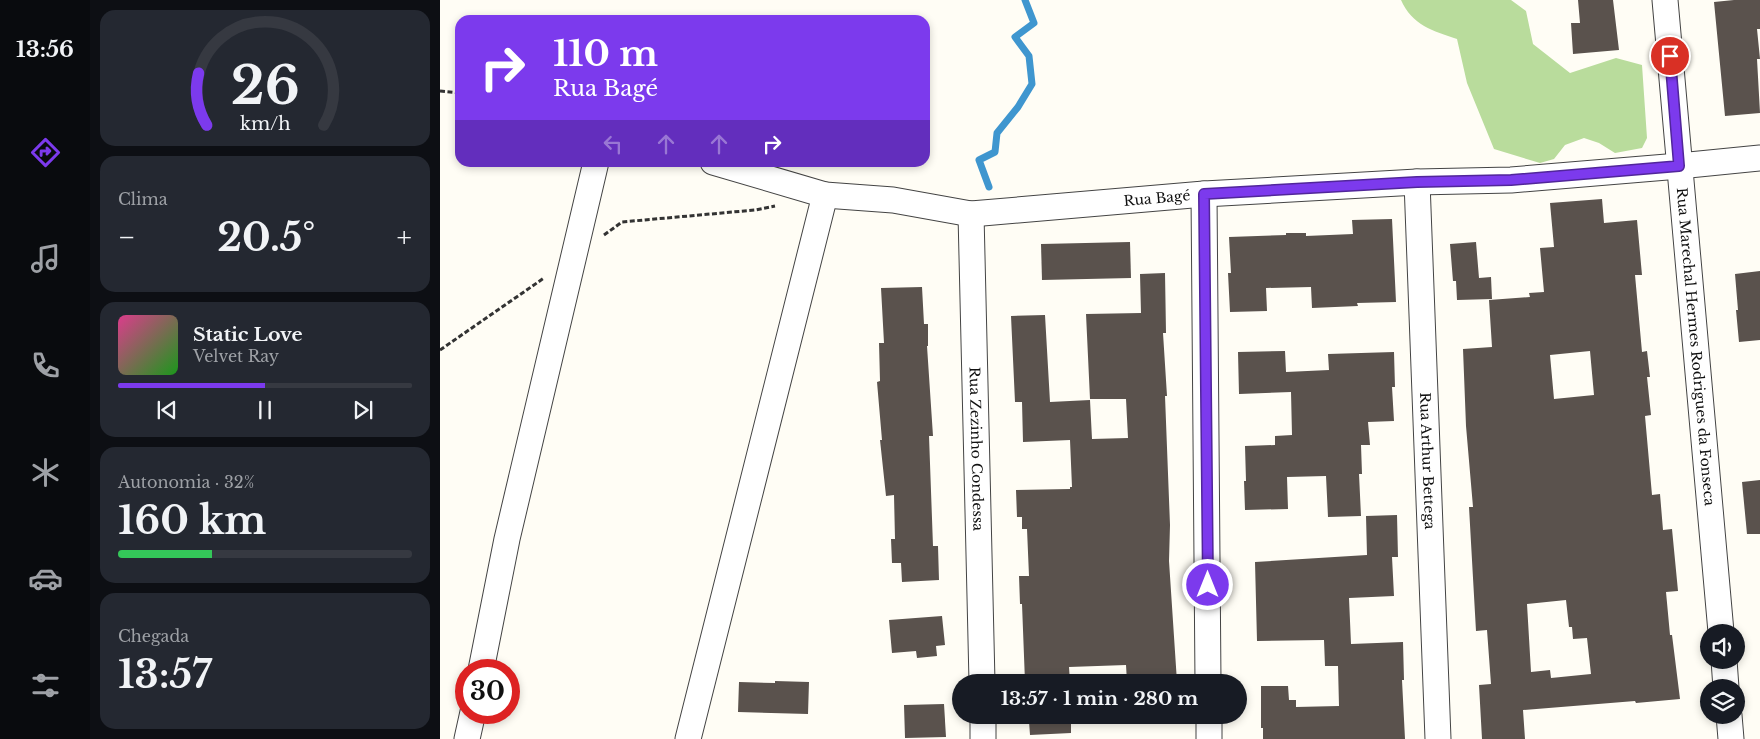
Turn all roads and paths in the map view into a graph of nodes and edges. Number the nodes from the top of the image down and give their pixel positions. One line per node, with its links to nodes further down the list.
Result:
1 (1665, 0): 5 (street, Rua Marechal Hermes Rodrigues da Fonseca)
2 (440, 91): 3 (path)
3 (455, 92)
4 (1760, 158): 5 (street, Rua Bagé)
5 (1679, 166): 8 (street, Rua Bagé); 15 (street, Rua Marechal Hermes Rodrigues da Fonseca)
6 (595, 167): 13 (street)
7 (730, 167): 10 (street, Rua Bagé)
8 (1417, 182): 9 (street, Rua Bagé); 27 (street, Rua Arthur Bettega)
9 (1204, 194): 12 (street, Rua Bagé); 18 (street)
10 (825, 195): 12 (street, Rua Bagé); 24 (street)
11 (782, 204): 13 (path)
12 (971, 214): 17 (street, Rua Zezinho Condessa)
13 (573, 258): 14 (path); 16 (street)
14 (440, 350)
15 (1721, 624)
16 (483, 659)
17 (982, 674)
18 (1208, 674)
19 (471, 724): 23 (street)
20 (983, 724): 25 (street)
21 (1209, 724): 26 (street)
22 (1730, 724): 28 (street)
23 (468, 739)
24 (688, 739)
25 (984, 739)
26 (1209, 739)
27 (1438, 739)
28 (1731, 739)

